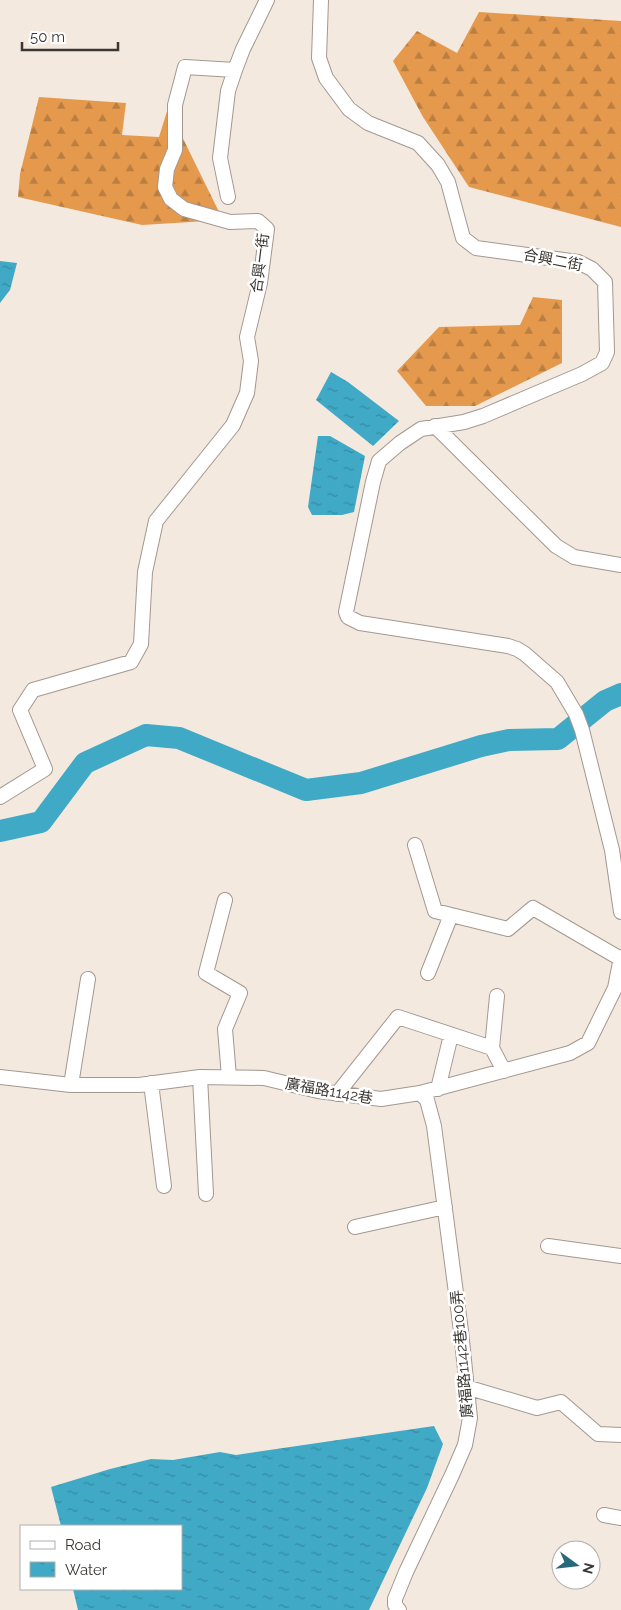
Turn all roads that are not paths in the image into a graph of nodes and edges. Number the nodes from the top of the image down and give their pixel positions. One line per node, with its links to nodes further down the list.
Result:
1 (267, 0): 3 (street)
2 (321, 0): 5 (street, 合興二街)
3 (235, 70): 4 (street); 7 (street, 合興一街)
4 (228, 197)
5 (435, 426): 6 (street); 10 (street, 合興二街)
6 (621, 565)
7 (0, 797)
8 (415, 845): 11 (street)
9 (225, 900): 22 (street)
10 (621, 912)
11 (451, 915): 12 (street); 13 (street)
12 (621, 958): 15 (street, 廣福路1142巷)
13 (428, 973)
14 (88, 979): 24 (street)
15 (618, 987): 19 (street, 廣福路1142巷)
16 (497, 996): 18 (street)
17 (451, 1035): 18 (street); 25 (street); 26 (street)
18 (492, 1048): 19 (street)
19 (504, 1071): 25 (street, 廣福路1142巷)
20 (0, 1077): 24 (street, 廣福路1142巷)
21 (200, 1077): 22 (street, 廣福路1142巷); 23 (street, 廣福路1142巷); 29 (street)
22 (229, 1078): 26 (street, 廣福路1142巷)
23 (151, 1083): 24 (street, 廣福路1142巷); 28 (street)
24 (70, 1085)
25 (438, 1088): 27 (street, 廣福路1142巷)
26 (337, 1094): 27 (street, 廣福路1142巷)
27 (420, 1094): 30 (street, 廣福路1142巷100弄)
28 (164, 1186)
29 (206, 1194)
30 (445, 1207): 31 (street); 34 (street, 廣福路1142巷100弄)
31 (356, 1227)
32 (548, 1246): 33 (street)
33 (621, 1256)
34 (466, 1386): 35 (street); 38 (street, 廣福路1142巷100弄)
35 (621, 1435)
36 (604, 1515): 37 (street)
37 (621, 1518)
38 (397, 1608)

